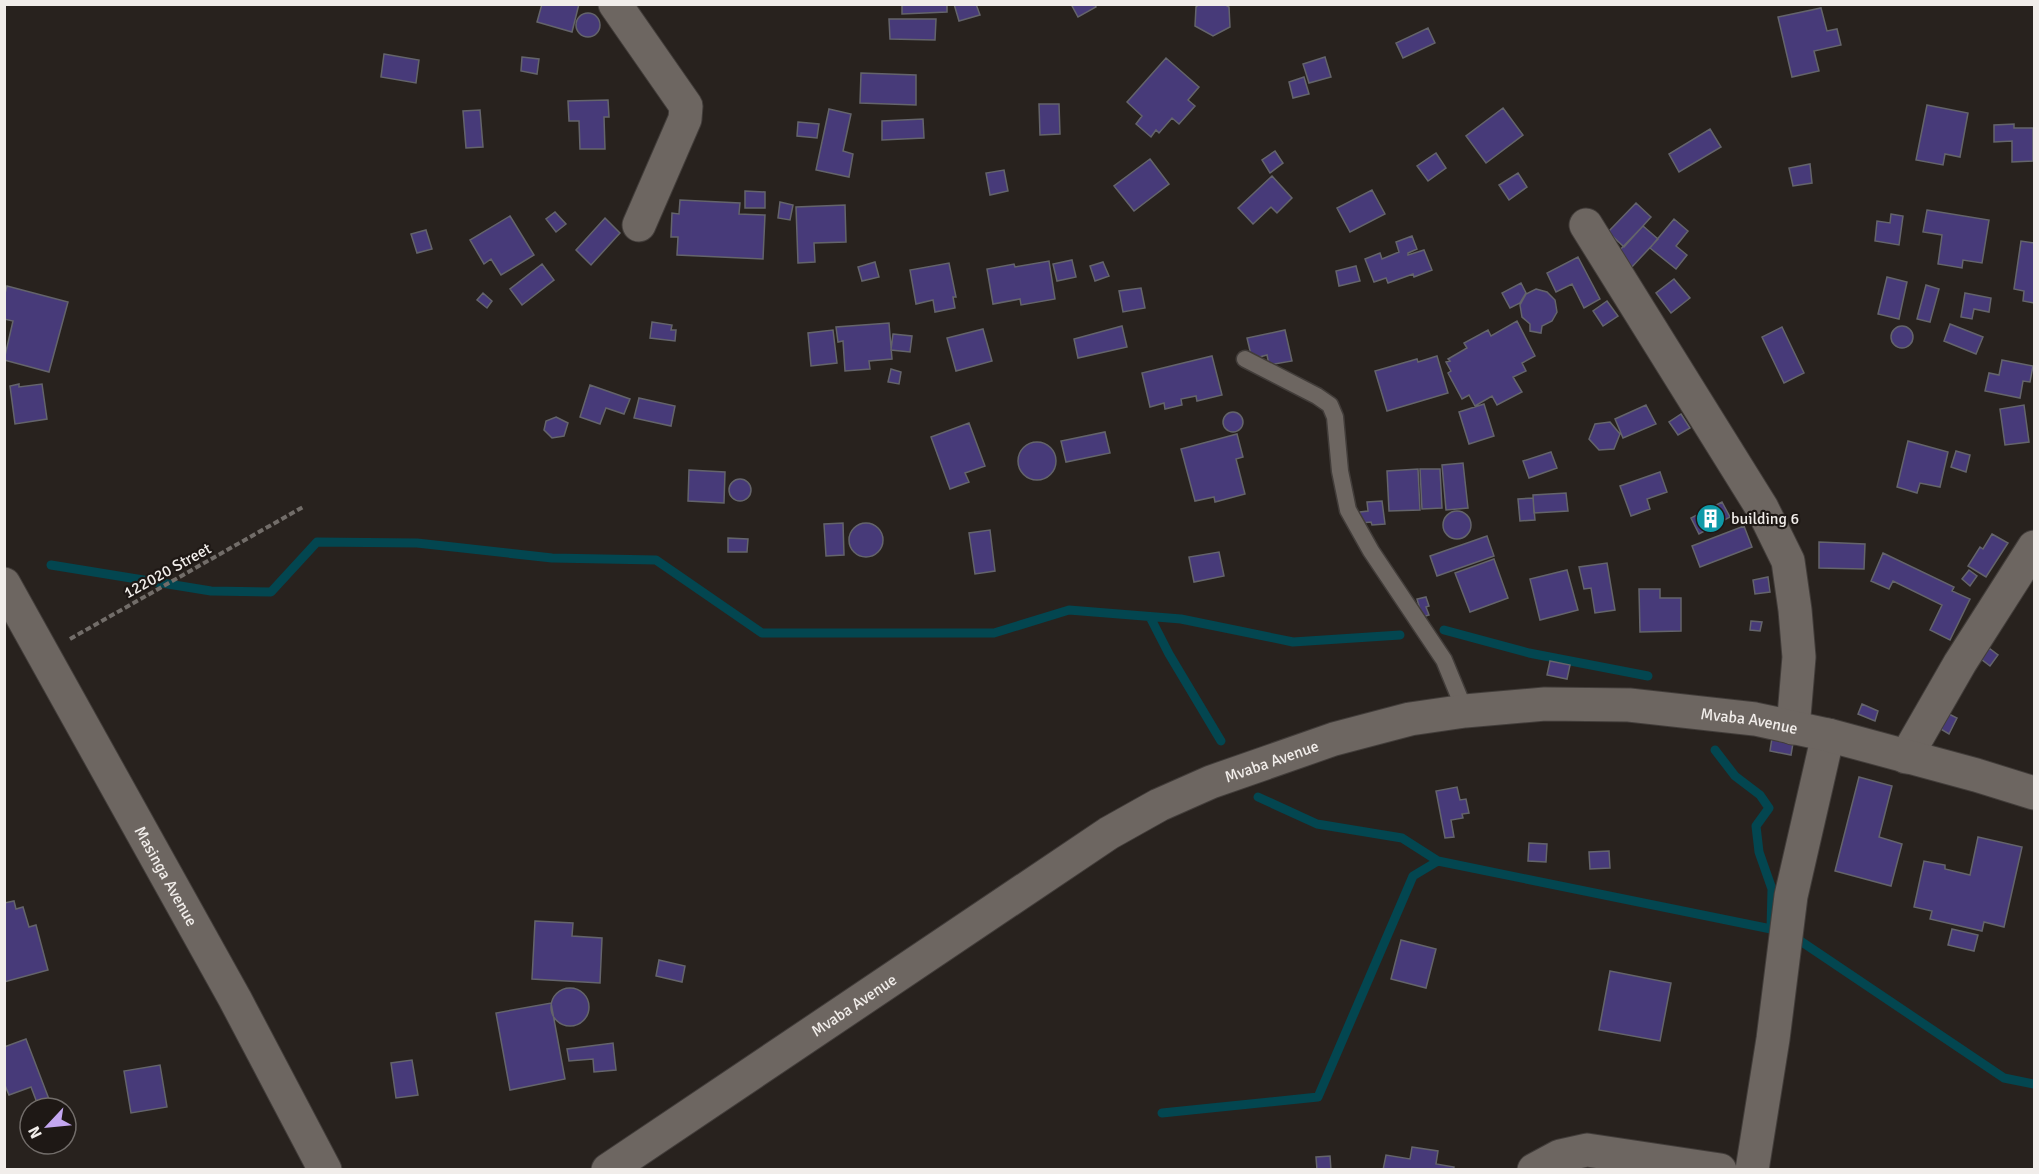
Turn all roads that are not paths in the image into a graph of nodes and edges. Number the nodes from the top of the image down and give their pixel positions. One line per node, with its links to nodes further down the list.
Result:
1 (615, 4): 2 (street)
2 (639, 225)
3 (1586, 225): 8 (street)
4 (1245, 359): 7 (lane)
5 (2034, 547): 10 (street)
6 (4, 584): 12 (street, Masinga Avenue)
7 (1465, 711): 8 (street, Mvaba Avenue); 13 (street, Mvaba Avenue)
8 (1793, 728): 9 (street, Mvaba Avenue)
9 (1828, 735): 10 (street, Mvaba Avenue); 16 (street)
10 (1906, 757): 11 (street, Mvaba Avenue)
11 (2034, 793)
12 (325, 1170)
13 (608, 1170)
14 (1534, 1170): 15 (street)
15 (1720, 1170)
16 (1752, 1170)

